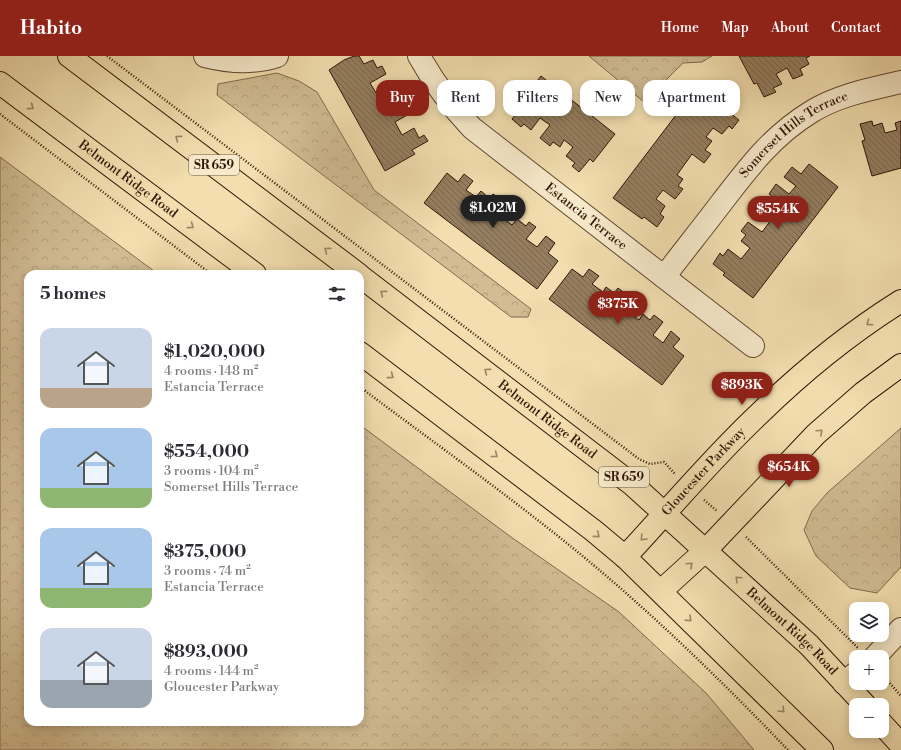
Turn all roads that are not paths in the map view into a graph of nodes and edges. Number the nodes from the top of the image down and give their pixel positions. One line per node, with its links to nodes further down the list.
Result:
1 (69, 56): 8 (main road, Belmont Ridge Road / SR 659, one-way to 1)
2 (205, 56): 3 (street)
3 (277, 56)
4 (419, 56): 9 (street, Estancia Terrace)
5 (901, 82): 9 (street, Somerset Hills Terrace)
6 (0, 83): 7 (main road, Belmont Ridge Road, one-way to 7)
7 (250, 270)
8 (352, 270)
9 (664, 277): 12 (street, Estancia Terrace)
10 (364, 279): 15 (main road, Belmont Ridge Road / SR 659, one-way to 10)
11 (901, 302): 15 (main road, Gloucester Parkway, one-way to 15)
12 (753, 346)
13 (364, 356): 17 (main road, one-way to 17)
14 (901, 365): 16 (main road, one-way to 14)
15 (666, 513): 16 (main road, Belmont Ridge Road / SR 659); 17 (main road, Gloucester Parkway, one-way to 17)
16 (706, 550): 18 (main road, one-way to 16); 21 (main road, Belmont Ridge Road / SR 659, one-way to 16)
17 (625, 558): 18 (main road)
18 (661, 591): 24 (main road, one-way to 24)
19 (901, 629): 20 (street)
20 (873, 650)
21 (849, 677)
22 (889, 732): 23 (main road)
23 (901, 745)
24 (822, 750)

